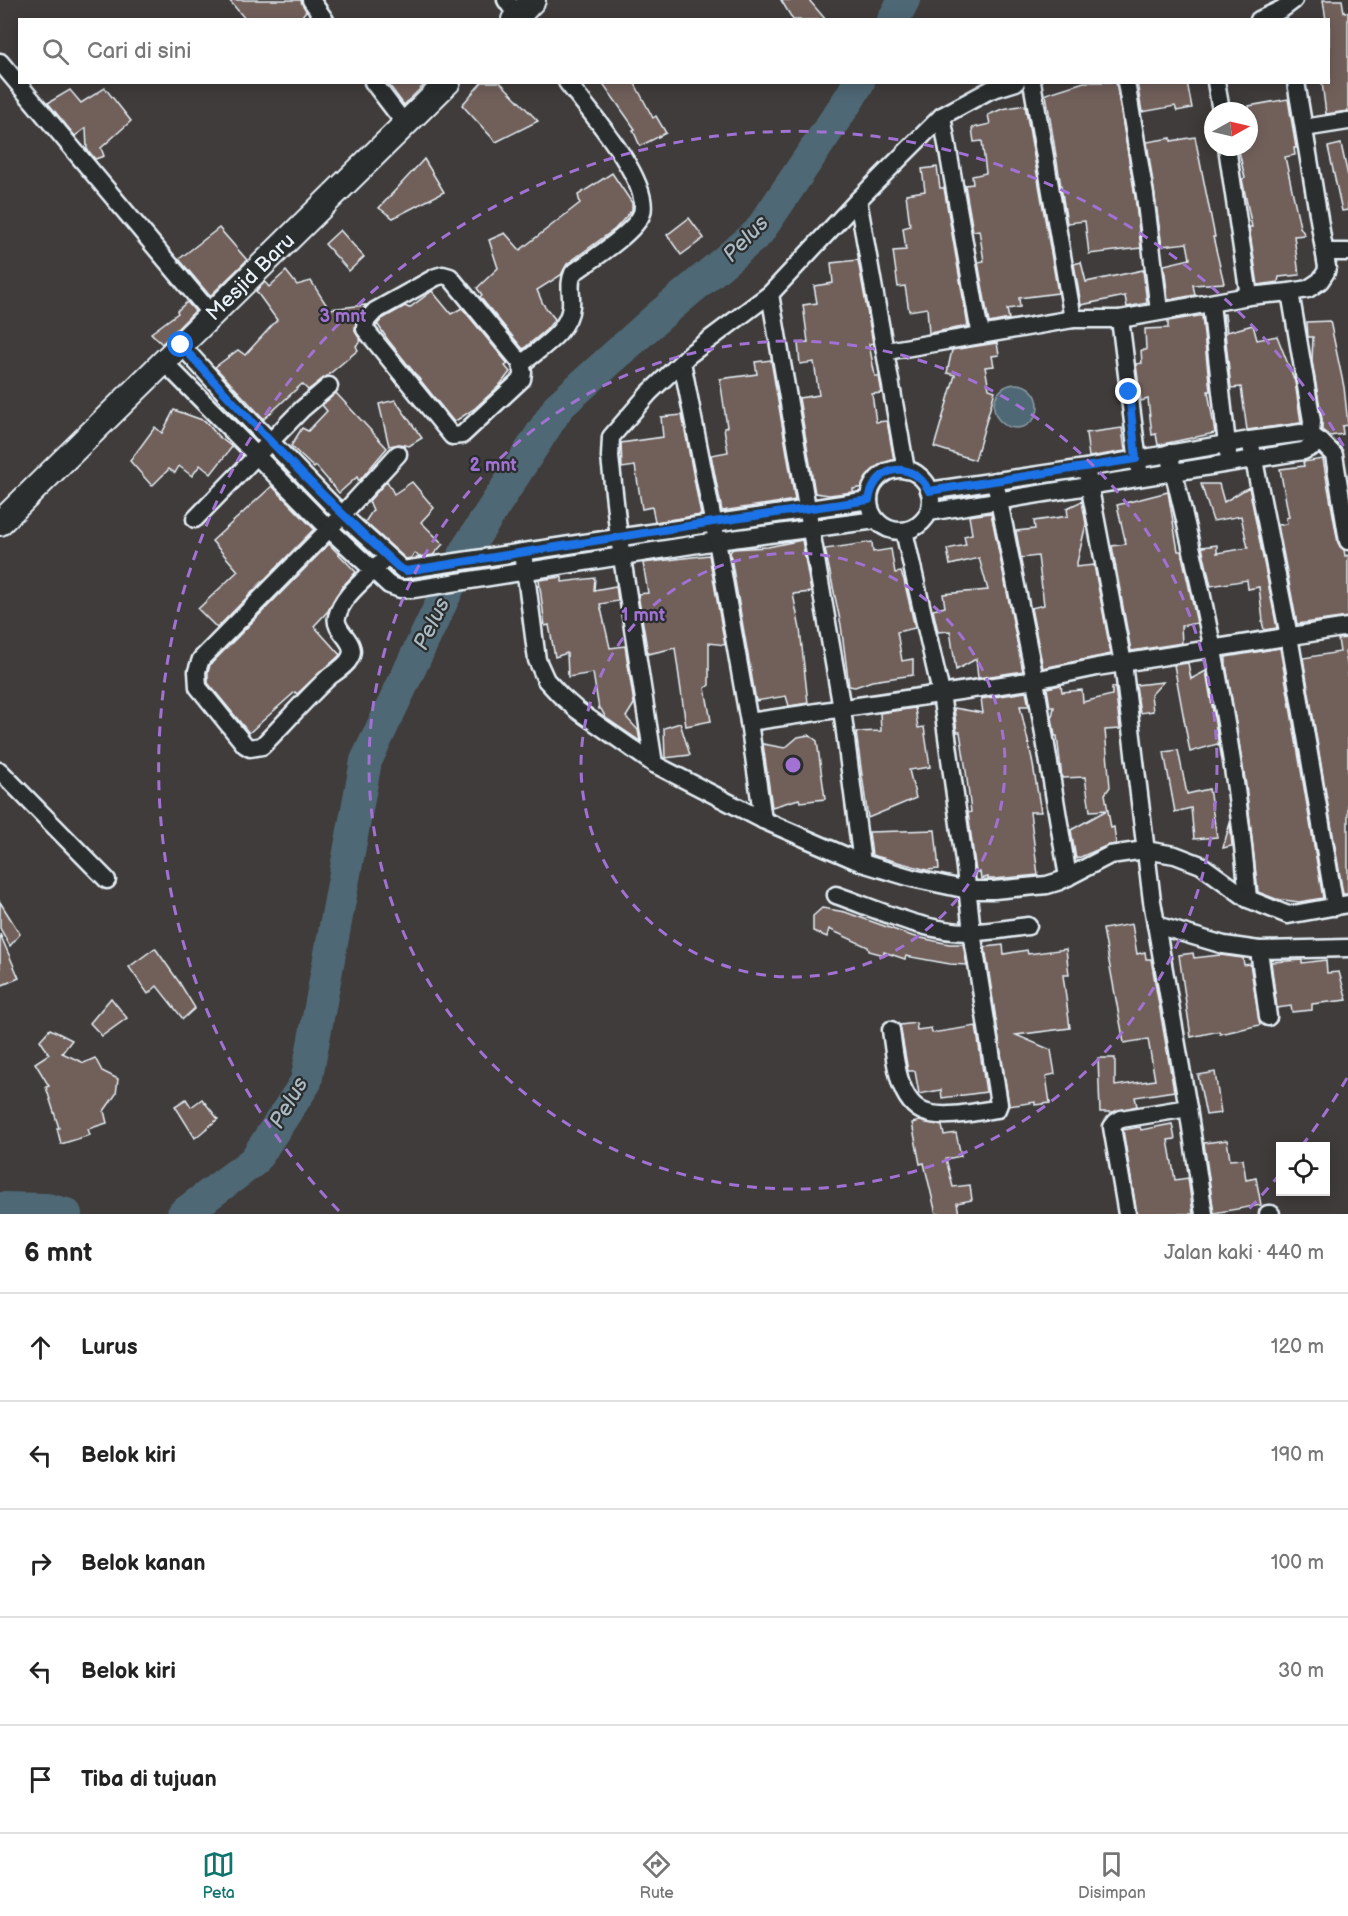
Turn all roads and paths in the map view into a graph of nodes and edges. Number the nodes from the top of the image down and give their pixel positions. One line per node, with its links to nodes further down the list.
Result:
1 (311, 0): 3 (street)
2 (1287, 9): 4 (street)
3 (324, 18)
4 (1264, 18)
5 (0, 62): 6 (street)
6 (18, 83)
7 (18, 84): 30 (street)
8 (375, 84): 19 (street)
9 (446, 84): 19 (street, Mesjid Baru)
10 (569, 84): 37 (street)
11 (1010, 84): 17 (street)
12 (1032, 84): 31 (street)
13 (1126, 84): 29 (street)
14 (1216, 84): 16 (street)
15 (1296, 84): 20 (street)
16 (1219, 102)
17 (942, 117): 22 (street); 33 (street)
18 (1348, 121): 20 (street)
19 (405, 124): 30 (street, Mesjid Baru)
20 (1304, 128): 23 (street)
21 (1228, 156): 27 (street)
22 (858, 200): 26 (street); 35 (street)
23 (1325, 252): 24 (street); 25 (street)
24 (1348, 252)
25 (1290, 292): 27 (street); 40 (street)
26 (770, 294): 38 (street); 58 (street)
27 (1249, 296): 28 (street)
28 (1211, 304): 29 (street); 43 (street)
29 (1159, 311): 32 (street)
30 (212, 315): 34 (street, Mesjid Baru)
31 (1073, 319): 32 (street); 33 (street)
32 (1120, 319): 48 (street)
33 (982, 335): 35 (street)
34 (181, 345): 36 (street, Mesjid Baru); 42 (street)
35 (886, 351): 50 (street)
36 (164, 362): 46 (street); 64 (street, Mesjid Baru)
37 (520, 362): 37 (street)
38 (682, 362): 63 (street); 68 (street)
39 (329, 386): 42 (street)
40 (1316, 439): 41 (street); 47 (street); 70 (street)
41 (1250, 440): 43 (street); 47 (street)
42 (271, 442): 46 (street); 60 (street)
43 (1226, 444): 44 (street); 49 (street)
44 (1169, 453): 48 (street); 51 (street)
45 (398, 454): 60 (street)
46 (256, 455): 61 (street); 66 (street)
47 (1254, 458): 49 (street); 77 (street)
48 (1136, 459): 52 (street); 53 (street)
49 (1229, 462): 51 (street)
50 (906, 470): 55 (street); 57 (street)
51 (1174, 473): 53 (street); 78 (street)
52 (1089, 476): 53 (street); 54 (street); 56 (street); 79 (street)
53 (1140, 477)
54 (995, 481): 55 (street); 56 (street)
55 (929, 491): 59 (street)
56 (999, 499): 59 (street); 80 (street)
57 (869, 500): 58 (street); 62 (street)
58 (808, 508): 63 (street); 65 (street)
59 (929, 512): 67 (street)
60 (342, 515): 66 (street); 73 (street)
61 (195, 519)
62 (876, 520): 65 (street); 67 (street)
63 (713, 522): 68 (street); 69 (street)
64 (0, 523)
65 (812, 527): 69 (street); 82 (street)
66 (329, 529): 74 (street); 74 (street)
67 (904, 531): 81 (street)
68 (619, 538): 71 (street); 72 (street)
69 (717, 541): 72 (street); 83 (street)
70 (1348, 541)
71 (518, 553): 73 (street); 75 (street)
72 (623, 556): 75 (street); 84 (street)
73 (387, 557): 74 (street)
74 (374, 571): 75 (street)
75 (519, 573): 84 (street)
76 (1348, 627): 77 (street)
77 (1289, 636): 78 (street); 94 (street)
78 (1213, 647): 79 (street); 93 (street)
79 (1123, 663): 80 (street); 87 (street)
80 (1035, 680): 81 (street); 89 (street)
81 (941, 693): 82 (street); 92 (street)
82 (842, 709): 83 (street); 88 (street)
83 (749, 722): 86 (street)
84 (654, 764): 86 (street)
85 (0, 771): 90 (street)
86 (763, 820): 88 (street)
87 (1146, 855): 89 (street); 93 (street); 95 (street)
88 (862, 863): 92 (street)
89 (1068, 877): 92 (street)
90 (107, 880)
91 (836, 895): 97 (street)
92 (968, 897): 97 (street)
93 (1248, 899): 94 (street)
94 (1342, 905)
95 (1156, 925): 99 (street); 102 (street)
96 (1028, 926): 97 (street)
97 (971, 930): 101 (street)
98 (1348, 948): 99 (street)
99 (1259, 950): 100 (street)
100 (1268, 1017)
101 (891, 1030)
102 (1188, 1108): 103 (street); 104 (street)
103 (1127, 1214)
104 (1204, 1214)

